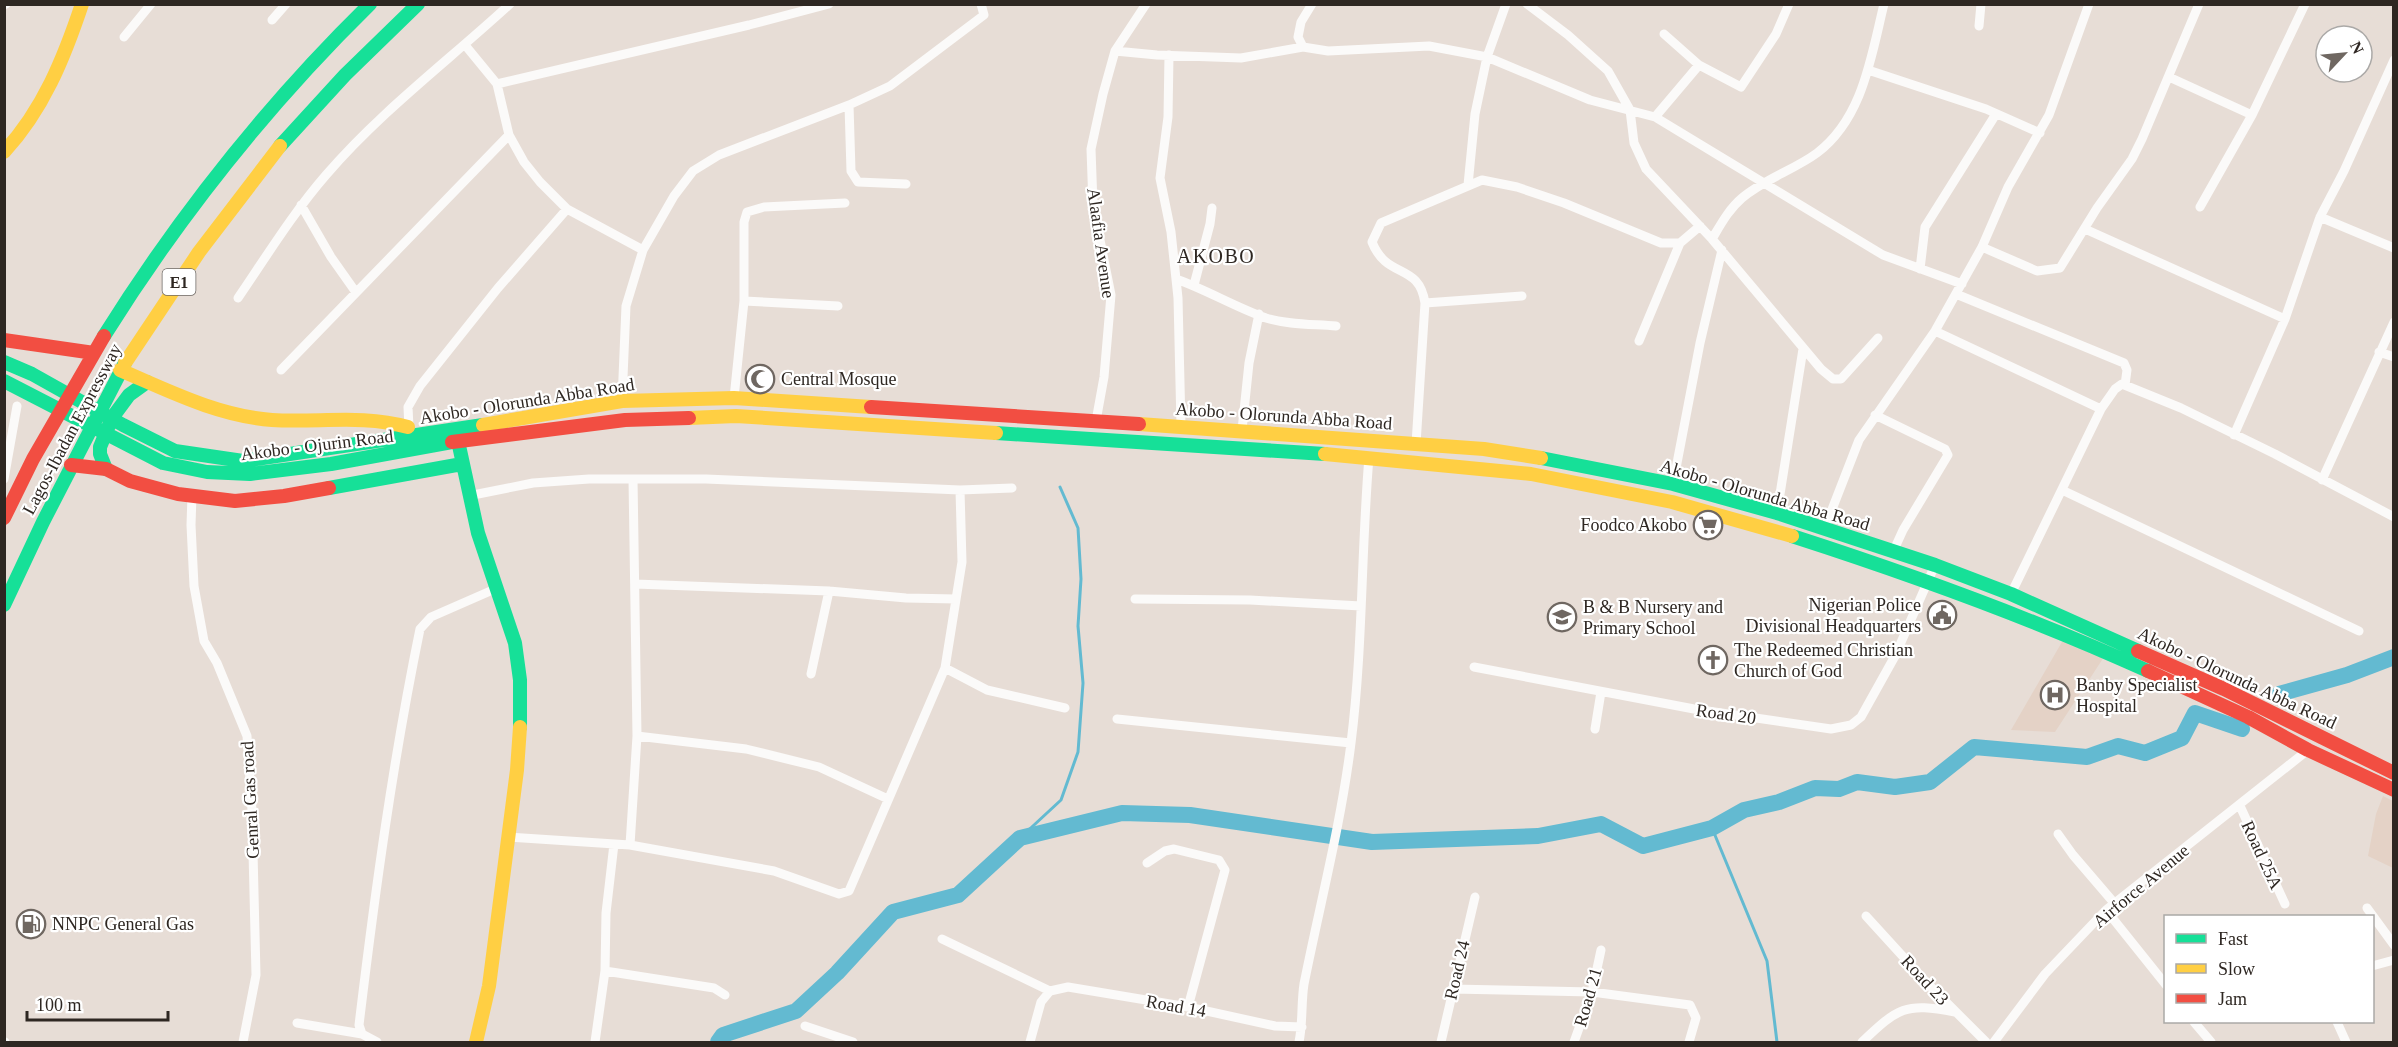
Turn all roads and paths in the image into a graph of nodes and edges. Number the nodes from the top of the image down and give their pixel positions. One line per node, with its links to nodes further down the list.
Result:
1 (82, 4): 40 (main road)
2 (151, 4): 22 (street)
3 (286, 4): 19 (street)
4 (370, 4): 79 (main road, Lagos-Ibadan Expressway / E1)
5 (418, 4): 82 (main road, Lagos-Ibadan Expressway / E1)
6 (510, 4): 23 (street)
7 (829, 4): 32 (street)
8 (981, 4): 33 (street)
9 (1146, 4): 25 (street, Alaafia Avenue)
10 (1312, 4): 24 (street)
11 (1506, 4): 27 (street)
12 (1527, 4): 34 (street)
13 (1789, 4): 29 (street)
14 (1884, 4): 30 (street)
15 (1981, 4): 20 (street)
16 (2089, 4): 38 (street)
17 (2199, 4): 31 (street)
18 (2305, 4): 36 (street)
19 (272, 20)
20 (1979, 26)
21 (1664, 34): 29 (street)
22 (124, 37)
23 (465, 45): 32 (street); 45 (street)
24 (1303, 47): 26 (street); 27 (street)
25 (1115, 51): 26 (street); 94 (street, Alaafia Avenue)
26 (1169, 56): 59 (street)
27 (1487, 57): 34 (street); 43 (street)
28 (2394, 60): 49 (street)
29 (1699, 65): 37 (street)
30 (1868, 70): 35 (street); 41 (street)
31 (2169, 77): 36 (street); 51 (street)
32 (497, 84): 39 (street)
33 (849, 105): 42 (street); 56 (street)
34 (1630, 110): 37 (street); 50 (street)
35 (1996, 114): 38 (street); 58 (street)
36 (2252, 115): 46 (street)
37 (1655, 117): 41 (street)
38 (2040, 133): 54 (street)
39 (509, 135): 48 (street); 62 (street)
40 (4, 152)
41 (1762, 183): 52 (street); 58 (street)
42 (906, 184)
43 (1468, 185): 53 (street); 67 (street)
44 (845, 203): 66 (street)
45 (301, 205): 62 (street); 65 (street)
46 (2200, 207)
47 (1212, 208): 61 (street)
48 (567, 209): 56 (street); 97 (street)
49 (2320, 216): 55 (street); 70 (street)
50 (1700, 226): 52 (street); 53 (street)
51 (2085, 229): 54 (street); 70 (street)
52 (1712, 239): 57 (street)
53 (1680, 243): 76 (street)
54 (1982, 247): 60 (street)
55 (2394, 248)
56 (643, 250): 89 (street)
57 (1722, 250): 77 (street); 111 (street)
58 (1920, 268): 60 (street)
59 (1176, 279): 61 (street); 95 (street)
60 (1962, 284): 63 (street)
61 (1194, 285): 69 (street)
62 (355, 291): 83 (street)
63 (1956, 294): 73 (street); 86 (street)
64 (1522, 296): 67 (street)
65 (238, 298)
66 (744, 301): 68 (street); 88 (street)
67 (1425, 303): 102 (street)
68 (838, 306)
69 (1259, 314): 72 (street); 98 (street)
70 (2285, 319): 100 (street)
71 (2394, 322): 78 (street)
72 (1336, 326)
73 (1935, 332): 91 (street); 92 (street)
74 (1878, 338): 77 (street)
75 (4, 340): 79 (main road)
76 (1639, 341)
77 (1803, 349): 119 (street)
78 (2379, 352): 80 (street); 110 (street)
79 (94, 353): 121 (main road, Lagos-Ibadan Expressway / E1)
80 (2394, 357)
81 (4, 362): 99 (main road, Akobo - Olorunda Abba Road)
82 (120, 370): 85 (main road); 106 (main road, Lagos-Ibadan Expressway / E1)
83 (281, 370)
84 (4, 381): 101 (main road, Akobo - Ojurin Road)
85 (147, 382): 97 (main road); 107 (main road)
86 (2125, 385): 91 (street); 100 (street)
87 (711, 398): 88 (main road, Akobo - Olorunda Abba Road); 89 (main road, Akobo - Olorunda Abba Road); 93 (main road)
88 (734, 398): 94 (main road, Akobo - Olorunda Abba Road)
89 (622, 401): 99 (main road, Akobo - Olorunda Abba Road)
90 (17, 406): 108 (street)
91 (2101, 410): 114 (street)
92 (1875, 415): 122 (street); 123 (street)
93 (711, 417): 101 (main road, Akobo - Olorunda Abba Road); 103 (main road, Akobo - Olorunda Abba Road)
94 (1096, 421): 95 (main road, Akobo - Olorunda Abba Road)
95 (1181, 426): 96 (main road, Akobo - Olorunda Abba Road)
96 (1202, 427): 98 (main road, Akobo - Olorunda Abba Road); 103 (main road)
97 (408, 428): 99 (street)
98 (1242, 430): 102 (main road, Akobo - Olorunda Abba Road)
99 (422, 435)
100 (2234, 435): 110 (street)
101 (458, 441): 105 (main road)
102 (1416, 444): 111 (main road, Akobo - Olorunda Abba Road)
103 (1200, 445): 104 (main road, Akobo - Olorunda Abba Road)
104 (1369, 457): 118 (main road, Akobo - Olorunda Abba Road); 133 (street)
105 (462, 464): 116 (main road); 117 (main road)
106 (71, 465): 107 (main road); 132 (main road, Lagos-Ibadan Expressway / E1)
107 (106, 469): 116 (main road)
108 (4, 479)
109 (633, 479): 113 (street); 117 (street); 126 (street)
110 (2322, 480): 120 (street)
111 (1673, 484): 115 (main road, Akobo - Olorunda Abba Road)
112 (1012, 488): 113 (street)
113 (960, 490): 130 (street)
114 (2062, 490): 129 (street); 134 (street)
115 (1707, 494): 118 (main road); 119 (main road, Akobo - Olorunda Abba Road)
116 (192, 495): 182 (street, Genral Gas road)
117 (468, 496): 127 (main road)
118 (1703, 511): 125 (main road, Akobo - Olorunda Abba Road)
119 (1778, 513): 122 (main road, Akobo - Olorunda Abba Road)
120 (2394, 517)
121 (4, 518)
122 (1824, 530): 123 (main road, Akobo - Olorunda Abba Road)
123 (1893, 552): 124 (main road, Akobo - Olorunda Abba Road)
124 (1935, 565): 125 (street); 129 (main road, Akobo - Olorunda Abba Road)
125 (1929, 582): 138 (street, Road 20); 140 (main road, Akobo - Olorunda Abba Road)
126 (635, 584): 128 (street); 143 (street)
127 (495, 589): 151 (main road); 181 (street)
128 (829, 591): 130 (street); 137 (street)
129 (2012, 594): 140 (main road, Akobo - Olorunda Abba Road)
130 (956, 599): 136 (street)
131 (1135, 599): 133 (street)
132 (4, 605)
133 (1361, 606): 144 (street)
134 (2359, 631)
135 (1474, 667): 138 (street, Road 20)
136 (945, 668): 139 (street); 148 (street)
137 (811, 674)
138 (1601, 692): 142 (street)
139 (1065, 708)
140 (2252, 711): 145 (main road, Akobo - Olorunda Abba Road); 146 (main road, Akobo - Olorunda Abba Road)
141 (1118, 718): 144 (street)
142 (1595, 729)
143 (637, 736): 148 (street); 153 (street)
144 (1351, 743): 180 (street)
145 (2308, 750): 147 (main road, Akobo - Olorunda Abba Road); 149 (street, Airforce Avenue)
146 (2394, 773)
147 (2394, 790)
148 (888, 799): 153 (street)
149 (2240, 806): 156 (street, Airforce Avenue); 157 (street, Road 25A)
150 (2058, 834): 156 (street)
151 (507, 837): 152 (street); 184 (main road)
152 (614, 844): 153 (street); 168 (street)
153 (630, 845)
154 (1147, 863): 174 (street)
155 (1475, 897): 170 (street, Road 24)
156 (2115, 904): 159 (street, Airforce Avenue)
157 (2285, 904)
158 (2367, 908): 160 (street)
159 (2106, 910): 169 (street); 194 (street, Airforce Avenue)
160 (2372, 915)
161 (1866, 916): 175 (street, Road 23)
162 (2374, 918): 164 (street)
163 (942, 939): 171 (street)
164 (2394, 945)
165 (1600, 950): 172 (street, Road 21)
166 (2394, 960): 167 (street)
167 (2374, 966)
168 (605, 971): 173 (street); 185 (street)
169 (2164, 982)
170 (1452, 989): 172 (street); 189 (street, Road 24)
171 (1050, 990): 174 (street, Road 14); 187 (street)
172 (1592, 992): 190 (street, Road 21); 191 (street)
173 (725, 995)
174 (1188, 1007): 180 (street, Road 14)
175 (1955, 1012): 192 (street); 193 (street, Road 23)
176 (297, 1023): 181 (street)
177 (2195, 1023): 195 (street)
178 (2337, 1023): 196 (street)
179 (805, 1026): 186 (street)
180 (1302, 1027): 188 (street)
181 (362, 1034): 183 (street)
182 (243, 1042)
183 (377, 1042)
184 (476, 1042)
185 (595, 1042)
186 (853, 1042)
187 (1030, 1042)
188 (1299, 1042)
189 (1441, 1042)
190 (1574, 1042)
191 (1689, 1042)
192 (1862, 1042)
193 (1986, 1042)
194 (1994, 1042)
195 (2211, 1042)
196 (2346, 1042)

